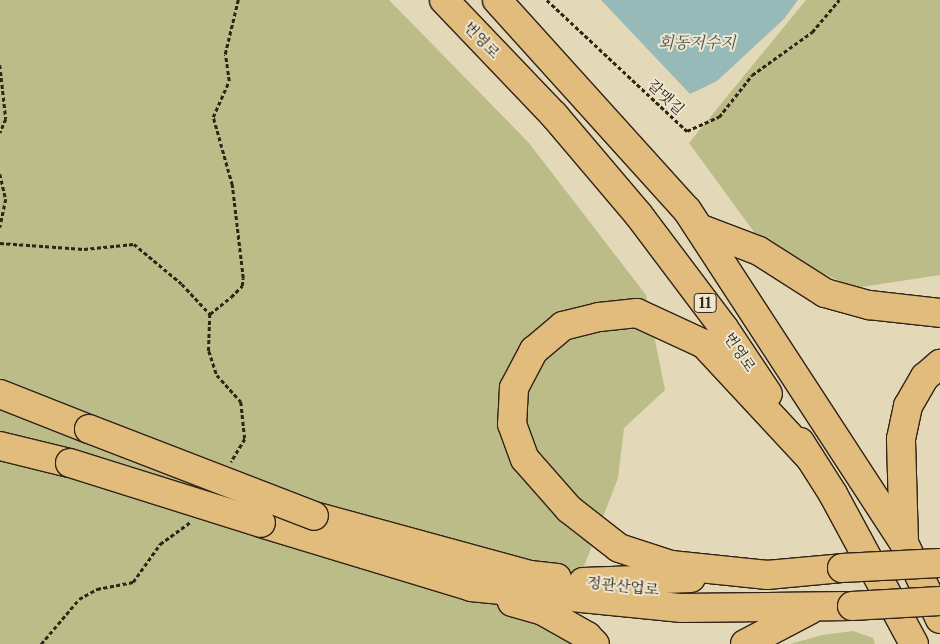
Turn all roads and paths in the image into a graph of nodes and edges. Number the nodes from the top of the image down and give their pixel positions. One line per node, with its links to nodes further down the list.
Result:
1 (238, 0): 13 (path)
2 (444, 0): 17 (highway, 번영로 / 11)
3 (497, 0): 10 (highway, 11)
4 (547, 0): 5 (path, 갈맷길)
5 (839, 0)
6 (0, 65): 7 (path)
7 (0, 133)
8 (0, 174): 9 (path)
9 (0, 227)
10 (699, 228): 12 (highway); 20 (highway, 11)
11 (0, 243): 13 (path)
12 (940, 313)
13 (210, 314): 18 (path)
14 (940, 364): 20 (highway)
15 (0, 394): 25 (highway, 정관산업로, bridge)
16 (0, 446): 26 (highway, 정관산업로, bridge)
17 (810, 458): 22 (highway, 번영로 / 11); 23 (highway)
18 (227, 470)
19 (192, 520): 31 (path)
20 (904, 544): 30 (highway, 11)
21 (940, 563): 27 (highway, bridge)
22 (870, 565): 34 (highway); 35 (highway, 번영로 / 11)
23 (768, 575): 25 (highway); 27 (highway)
24 (940, 579): 27 (highway, 정관산업로)
25 (583, 582): 27 (highway, 정관산업로)
26 (471, 587): 29 (highway, 정관산업로); 32 (highway)
27 (846, 587): 28 (highway, bridge); 29 (highway, 정관산업로)
28 (940, 602)
29 (820, 606): 33 (highway)
30 (940, 619)
31 (41, 644)
32 (595, 644)
33 (745, 644)
34 (896, 644)
35 (914, 644)

